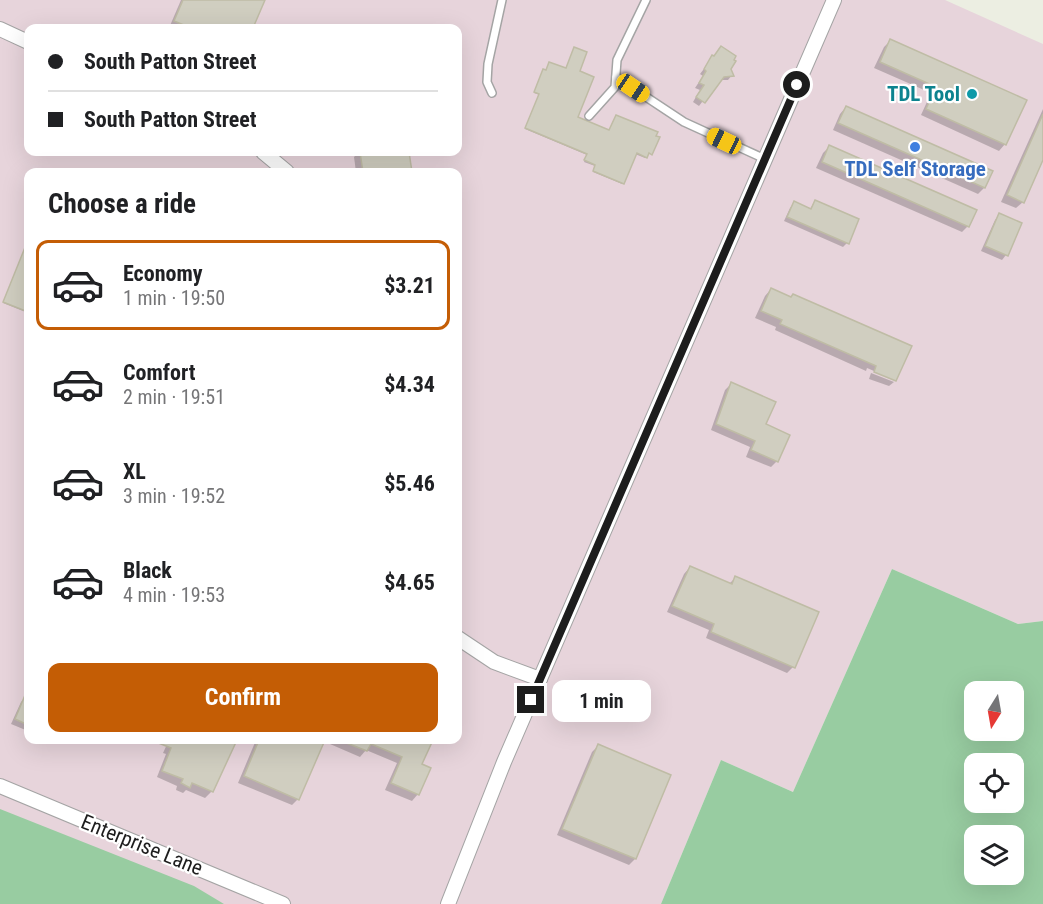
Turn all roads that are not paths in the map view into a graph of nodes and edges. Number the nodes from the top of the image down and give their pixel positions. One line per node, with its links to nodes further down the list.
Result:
1 (502, 0): 7 (lane)
2 (646, 0): 6 (lane)
3 (834, 0): 10 (street)
4 (0, 29): 5 (street)
5 (24, 40)
6 (616, 76): 8 (lane); 10 (lane)
7 (492, 93)
8 (589, 116)
9 (268, 156): 11 (street)
10 (765, 159): 13 (street)
11 (282, 168)
12 (462, 641): 13 (street)
13 (540, 680): 16 (street)
14 (0, 786): 15 (street, Enterprise Lane)
15 (284, 904)
16 (448, 904)

